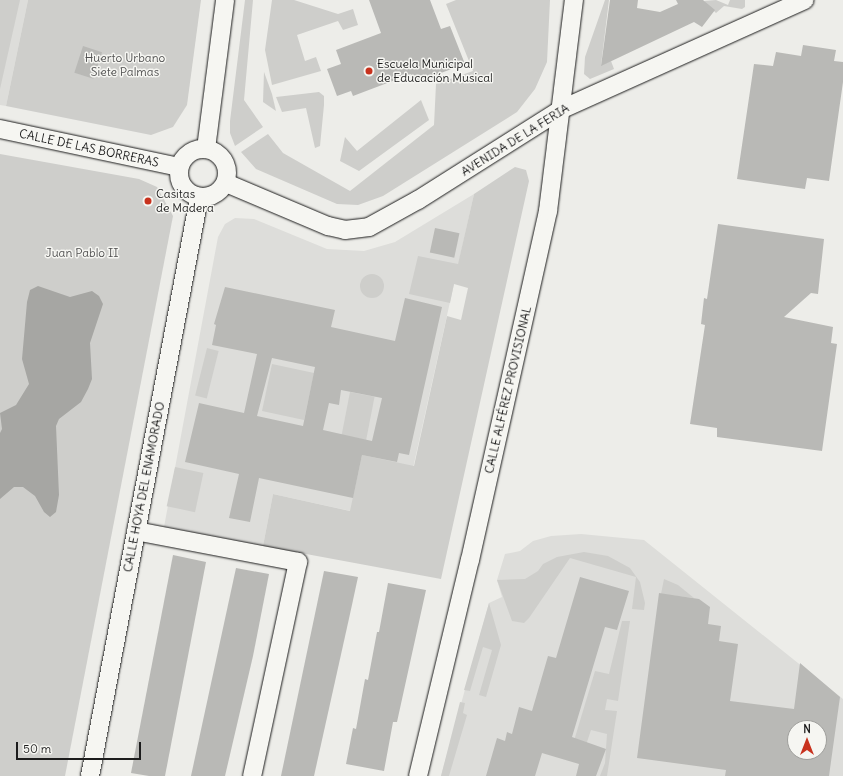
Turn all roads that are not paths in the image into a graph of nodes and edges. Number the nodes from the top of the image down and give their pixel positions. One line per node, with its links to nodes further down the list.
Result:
1 (225, 0): 6 (street)
2 (574, 0): 4 (street, CALLE ALFÉREZ PROVISIONAL)
3 (805, 0): 4 (street, AVENIDA DE LA FERIA)
4 (562, 109): 8 (street, AVENIDA DE LA FERIA); 13 (street, CALLE ALFÉREZ PROVISIONAL)
5 (0, 129): 7 (street, CALLE DE LAS BORRERAS)
6 (206, 149): 7 (street); 8 (street)
7 (179, 167): 9 (street)
8 (226, 182): 9 (street)
9 (199, 198): 10 (street, CALLE HOYA DEL ENAMORADO)
10 (136, 531): 11 (street, CALLE HOYA DEL ENAMORADO); 12 (street)
11 (90, 776)
12 (252, 776)
13 (418, 776)

